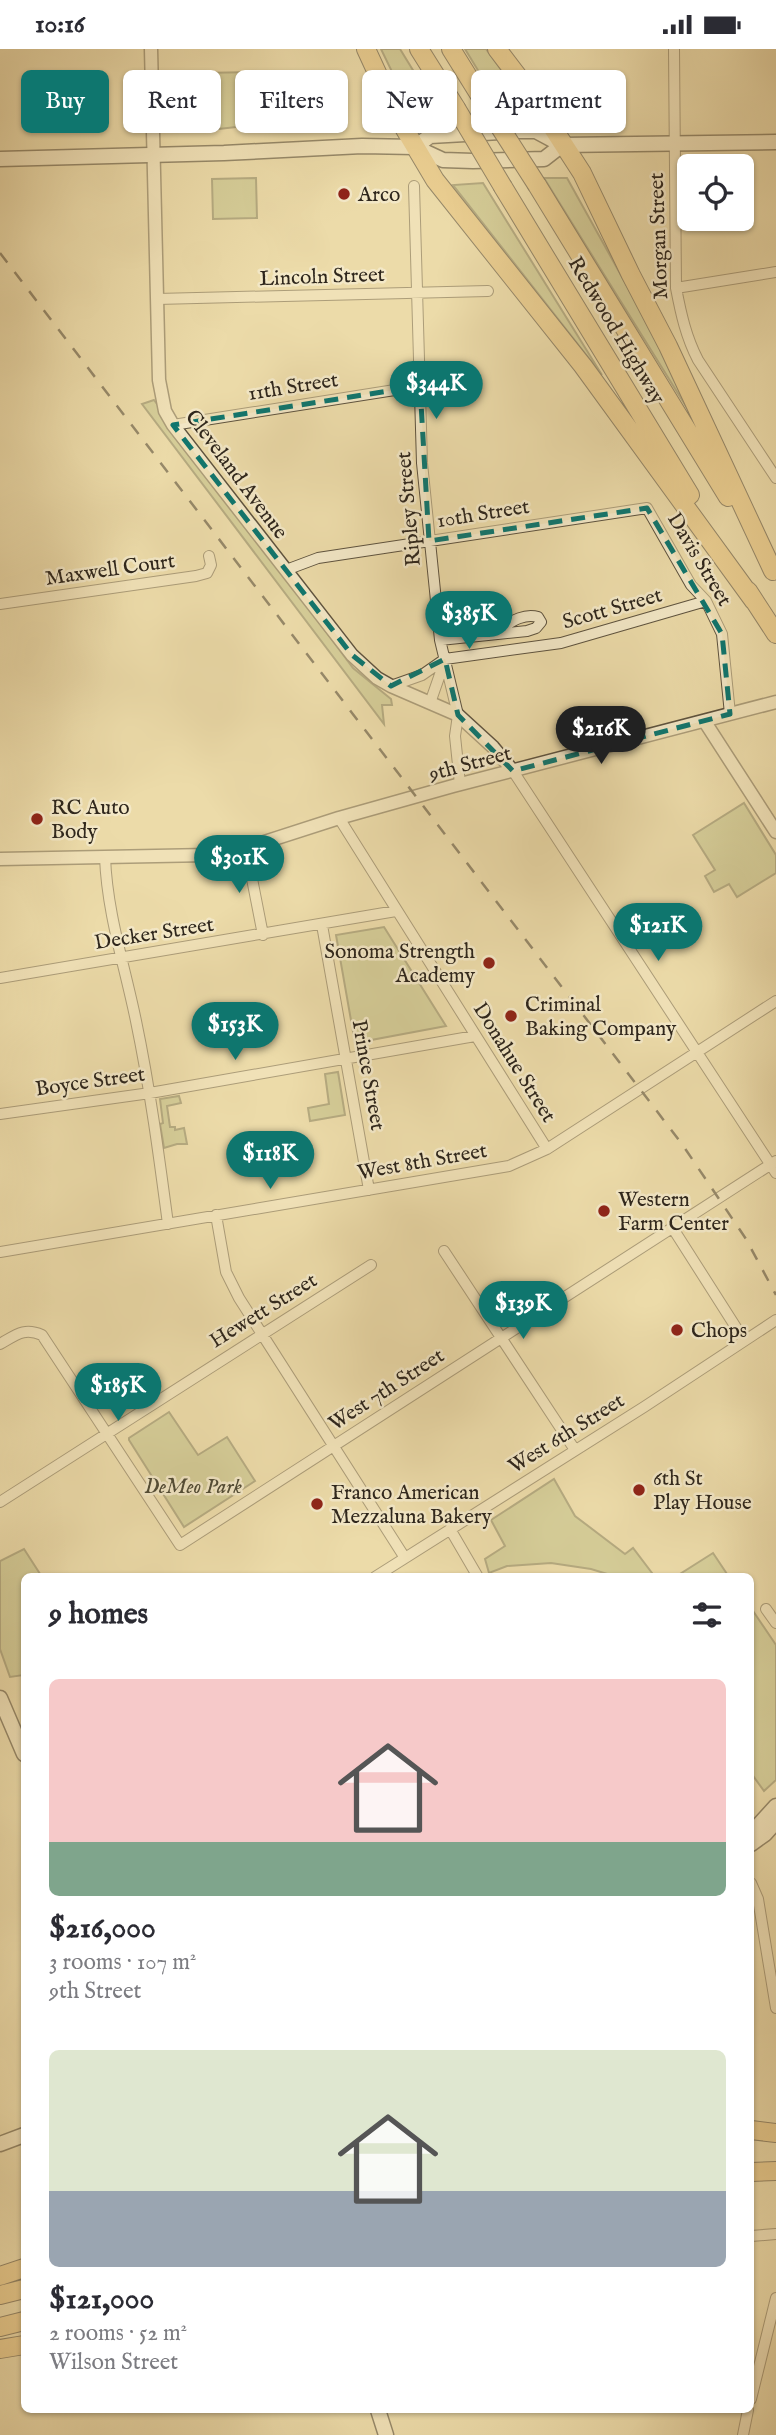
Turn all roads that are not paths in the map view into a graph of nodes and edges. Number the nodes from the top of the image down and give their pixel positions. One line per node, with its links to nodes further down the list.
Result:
1 (151, 49): 11 (street, Cleveland Avenue)
2 (366, 49): 10 (highway)
3 (419, 49): 28 (highway, Redwood Highway, bridge)
4 (451, 49): 26 (highway, Redwood Highway, bridge)
5 (497, 49): 9 (highway)
6 (674, 49): 8 (street, Morgan Street)
7 (776, 142): 8 (main road)
8 (675, 143): 9 (main road); 15 (street, Morgan Street)
9 (562, 145): 10 (main road); 10 (main road); 26 (highway)
10 (415, 147): 11 (main road); 28 (highway)
11 (153, 155): 12 (main road); 18 (street, Cleveland Avenue)
12 (0, 159)
13 (414, 186): 17 (street, Ripley Street)
14 (776, 272): 15 (street)
15 (676, 288): 21 (street, Morgan Street)
16 (488, 291): 17 (street, Lincoln Street)
17 (419, 292): 18 (street, Lincoln Street); 19 (street, Ripley Street)
18 (156, 299): 20 (street, Cleveland Avenue)
19 (420, 386): 20 (street, 11th Street); 23 (street, Ripley Street)
20 (173, 425): 25 (street, Cleveland Avenue)
21 (776, 478)
22 (647, 508): 23 (street, 10th Street); 27 (street, Davis Street)
23 (429, 541): 25 (street, 10th Street); 32 (street, Ripley Street)
24 (209, 556): 29 (street, Maxwell Court)
25 (286, 570): 34 (street, Cleveland Avenue)
26 (775, 573)
27 (706, 601): 33 (street, Scott Street); 37 (street, Davis Street)
28 (754, 601): 31 (highway, Redwood Highway)
29 (0, 604)
30 (493, 633): 32 (street)
31 (776, 634)
32 (440, 640): 33 (street, Ripley Street)
33 (445, 659): 34 (street); 36 (street); 38 (street, Ripley Street)
34 (391, 686): 36 (street, Cleveland Avenue)
35 (776, 702): 37 (street, 9th Street)
36 (430, 703): 38 (street, Cleveland Avenue)
37 (730, 714): 39 (street, 9th Street)
38 (458, 715): 40 (street, Cleveland Avenue); 41 (street, Ripley Street)
39 (705, 722): 40 (street, 9th Street); 43 (street)
40 (513, 771): 41 (street, 9th Street); 54 (street)
41 (460, 784): 42 (street, 9th Street)
42 (340, 818): 44 (street, 9th Street); 47 (street, Donahue Street)
43 (776, 832)
44 (246, 848): 45 (street, 9th Street); 49 (street)
45 (105, 857): 46 (street, 9th Street); 50 (street)
46 (0, 859)
47 (396, 911): 48 (street, Decker Street); 53 (street, Donahue Street)
48 (322, 925): 49 (street, Decker Street); 55 (street, Prince Street)
49 (263, 935): 50 (street, Decker Street)
50 (120, 957): 51 (street, Decker Street); 56 (street)
51 (0, 978)
52 (776, 1001): 54 (street, West 8th Street)
53 (475, 1036): 55 (street, Boyce Street); 58 (street, Donahue Street)
54 (697, 1052): 58 (street, West 8th Street); 59 (street)
55 (346, 1059): 56 (street, Boyce Street); 60 (street, Prince Street)
56 (150, 1093): 57 (street, Boyce Street); 62 (street)
57 (0, 1114)
58 (547, 1149): 60 (street, West 8th Street)
59 (774, 1166): 63 (street, West 7th Street)
60 (369, 1190): 61 (street, West 8th Street)
61 (216, 1215): 62 (street, West 8th Street); 68 (street)
62 (168, 1224): 65 (street, West 8th Street)
63 (672, 1227): 69 (street, West 7th Street); 70 (street)
64 (444, 1251): 69 (street)
65 (0, 1252)
66 (371, 1265): 68 (street, Hewett Street)
67 (776, 1320): 70 (street, West 6th Street)
68 (261, 1334): 72 (street, Hewett Street); 73 (street)
69 (502, 1337): 73 (street, West 7th Street); 74 (street)
70 (744, 1340): 74 (street, West 6th Street)
71 (0, 1344): 72 (street)
72 (106, 1433): 73 (street, West 7th Street); 75 (street, Hewett Street)
73 (332, 1446): 77 (street)
74 (575, 1450): 76 (street, West 6th Street)
75 (0, 1503)
76 (450, 1529): 77 (street, West 6th Street); 79 (street)
77 (405, 1558): 78 (street, West 6th Street)
78 (381, 1573)
79 (476, 1573)
80 (766, 1609): 81 (street)
81 (776, 1623)
82 (0, 1698): 83 (main road)
83 (21, 1747)
84 (776, 1806): 86 (main road)
85 (776, 1822): 87 (main road)
86 (754, 1834)
87 (754, 1840)
88 (754, 1890): 89 (street)
89 (776, 2008)
90 (754, 2130): 91 (highway)
91 (776, 2133)
92 (21, 2136): 95 (main road)
93 (776, 2139): 94 (highway)
94 (754, 2140)
95 (0, 2144)
96 (776, 2171): 97 (highway)
97 (754, 2172)
98 (776, 2234): 99 (street)
99 (754, 2236)
100 (21, 2269): 101 (highway)
101 (0, 2276)
102 (21, 2290): 103 (highway)
103 (0, 2295)
104 (776, 2298): 109 (street)
105 (21, 2322): 106 (highway)
106 (0, 2327)
107 (21, 2346): 108 (highway)
108 (0, 2349)
109 (754, 2387)
110 (379, 2413): 112 (main road)
111 (747, 2413): 113 (street)
112 (386, 2435)
113 (743, 2435)

